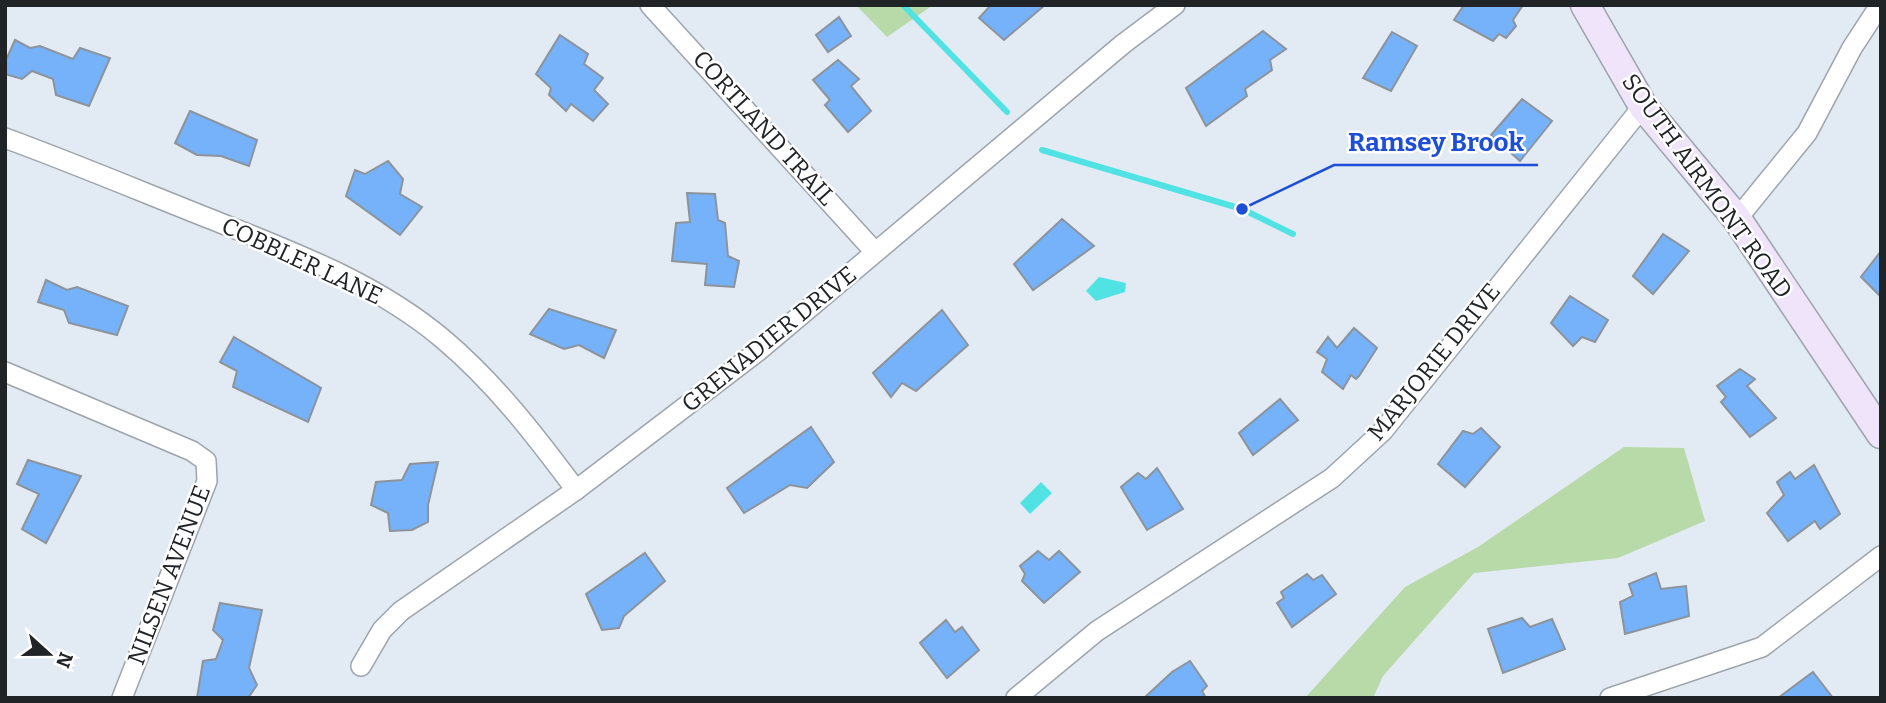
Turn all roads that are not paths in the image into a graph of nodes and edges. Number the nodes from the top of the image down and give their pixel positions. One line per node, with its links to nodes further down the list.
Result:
1 (650, 5): 8 (street, CORTLAND TRAIL)
2 (1175, 5): 8 (street, GRENADIER DRIVE)
3 (1585, 5): 5 (street, SOUTH AIRMONT ROAD)
4 (1880, 5): 7 (street)
5 (1643, 106): 7 (street, SOUTH AIRMONT ROAD); 15 (street, MARJORIE DRIVE)
6 (5, 138): 11 (street, COBBLER LANE)
7 (1737, 219): 10 (street, SOUTH AIRMONT ROAD)
8 (875, 252): 11 (street, GRENADIER DRIVE)
9 (5, 372): 14 (street, NILSEN AVENUE)
10 (1881, 433)
11 (576, 490): 13 (street, GRENADIER DRIVE)
12 (1881, 556): 16 (street)
13 (361, 666)
14 (122, 698)
15 (1016, 698)
16 (1610, 698)

